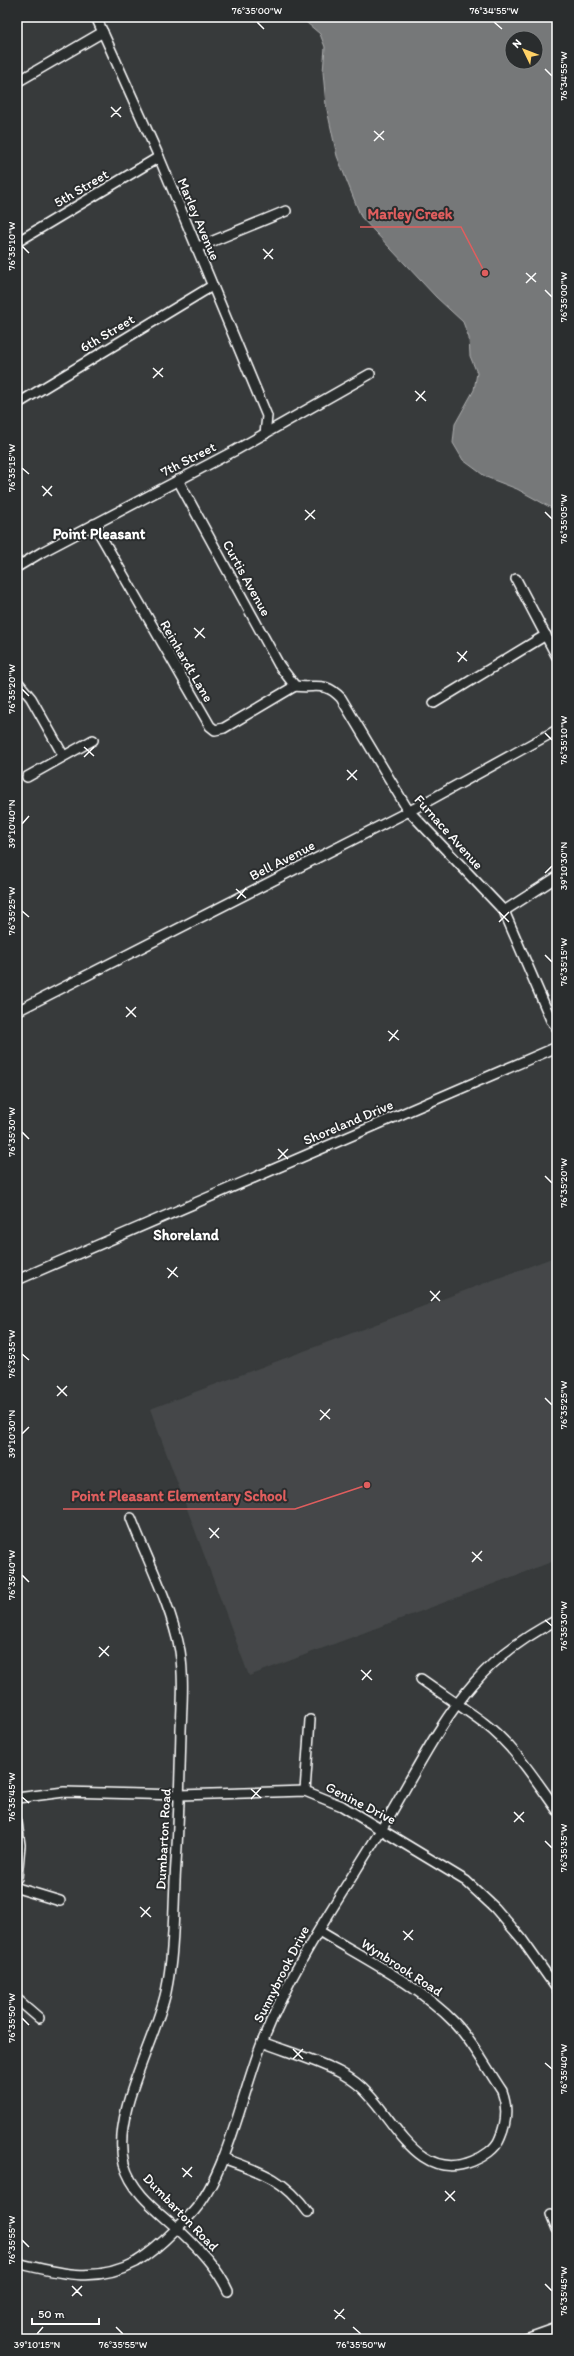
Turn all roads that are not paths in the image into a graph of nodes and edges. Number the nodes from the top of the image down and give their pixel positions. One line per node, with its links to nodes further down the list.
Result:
1 (96, 17): 2 (street, Marley Avenue)
2 (102, 32): 3 (street); 4 (street, Marley Avenue)
3 (17, 82)
4 (158, 158): 6 (street, 5th Street); 7 (street, Marley Avenue)
5 (286, 211): 7 (street)
6 (17, 242)
7 (196, 248): 8 (street, Marley Avenue)
8 (212, 286): 10 (street, 6th Street); 11 (street, Marley Avenue)
9 (370, 374): 11 (street, 7th Street)
10 (17, 404)
11 (265, 434): 12 (street, 7th Street)
12 (178, 480): 13 (street, 7th Street); 19 (street, Curtis Avenue)
13 (94, 524): 14 (street, 7th Street); 19 (street, Reinhardt Lane)
14 (17, 566)
15 (516, 579): 16 (street)
16 (546, 635): 17 (street); 20 (street)
17 (557, 657)
18 (17, 681): 23 (street)
19 (295, 686): 25 (street, Furnace Avenue)
20 (434, 703)
21 (557, 730): 25 (street, Bell Avenue)
22 (93, 740): 23 (street)
23 (63, 755): 24 (street)
24 (27, 777)
25 (408, 810): 27 (street, Furnace Avenue); 28 (street, Bell Avenue)
26 (557, 877): 27 (street)
27 (504, 911): 29 (street, Furnace Avenue)
28 (17, 1011)
29 (557, 1028)
30 (557, 1047): 31 (street, Shoreland Drive)
31 (17, 1280)
32 (131, 1518): 38 (street, Dumbarton Road)
33 (557, 1620): 35 (street, Sunnybrook Drive)
34 (421, 1679): 35 (street)
35 (456, 1704): 40 (street); 42 (street, Sunnybrook Drive)
36 (310, 1720): 37 (street)
37 (305, 1791): 38 (street, Genine Drive); 42 (street, Genine Drive)
38 (180, 1795): 39 (street, Genine Drive); 54 (street, Dumbarton Road)
39 (17, 1798)
40 (557, 1810)
41 (17, 1822): 43 (street)
42 (382, 1828): 46 (street, Sunnybrook Drive); 47 (street, Genine Drive)
43 (17, 1878)
44 (17, 1888): 45 (street)
45 (60, 1901)
46 (319, 1931): 50 (street, Sunnybrook Drive); 50 (street, Wynbrook Road)
47 (557, 1989)
48 (17, 1999): 49 (street)
49 (39, 2018)
50 (262, 2042): 51 (street, Sunnybrook Drive)
51 (223, 2158): 52 (street); 54 (street, Sunnybrook Drive)
52 (308, 2212)
53 (551, 2214): 55 (street)
54 (177, 2228): 56 (street, Sunnybrook Drive); 57 (street, Dumbarton Road)
55 (557, 2229)
56 (17, 2266)
57 (228, 2291)
58 (557, 2328): 59 (street)
59 (526, 2339)

